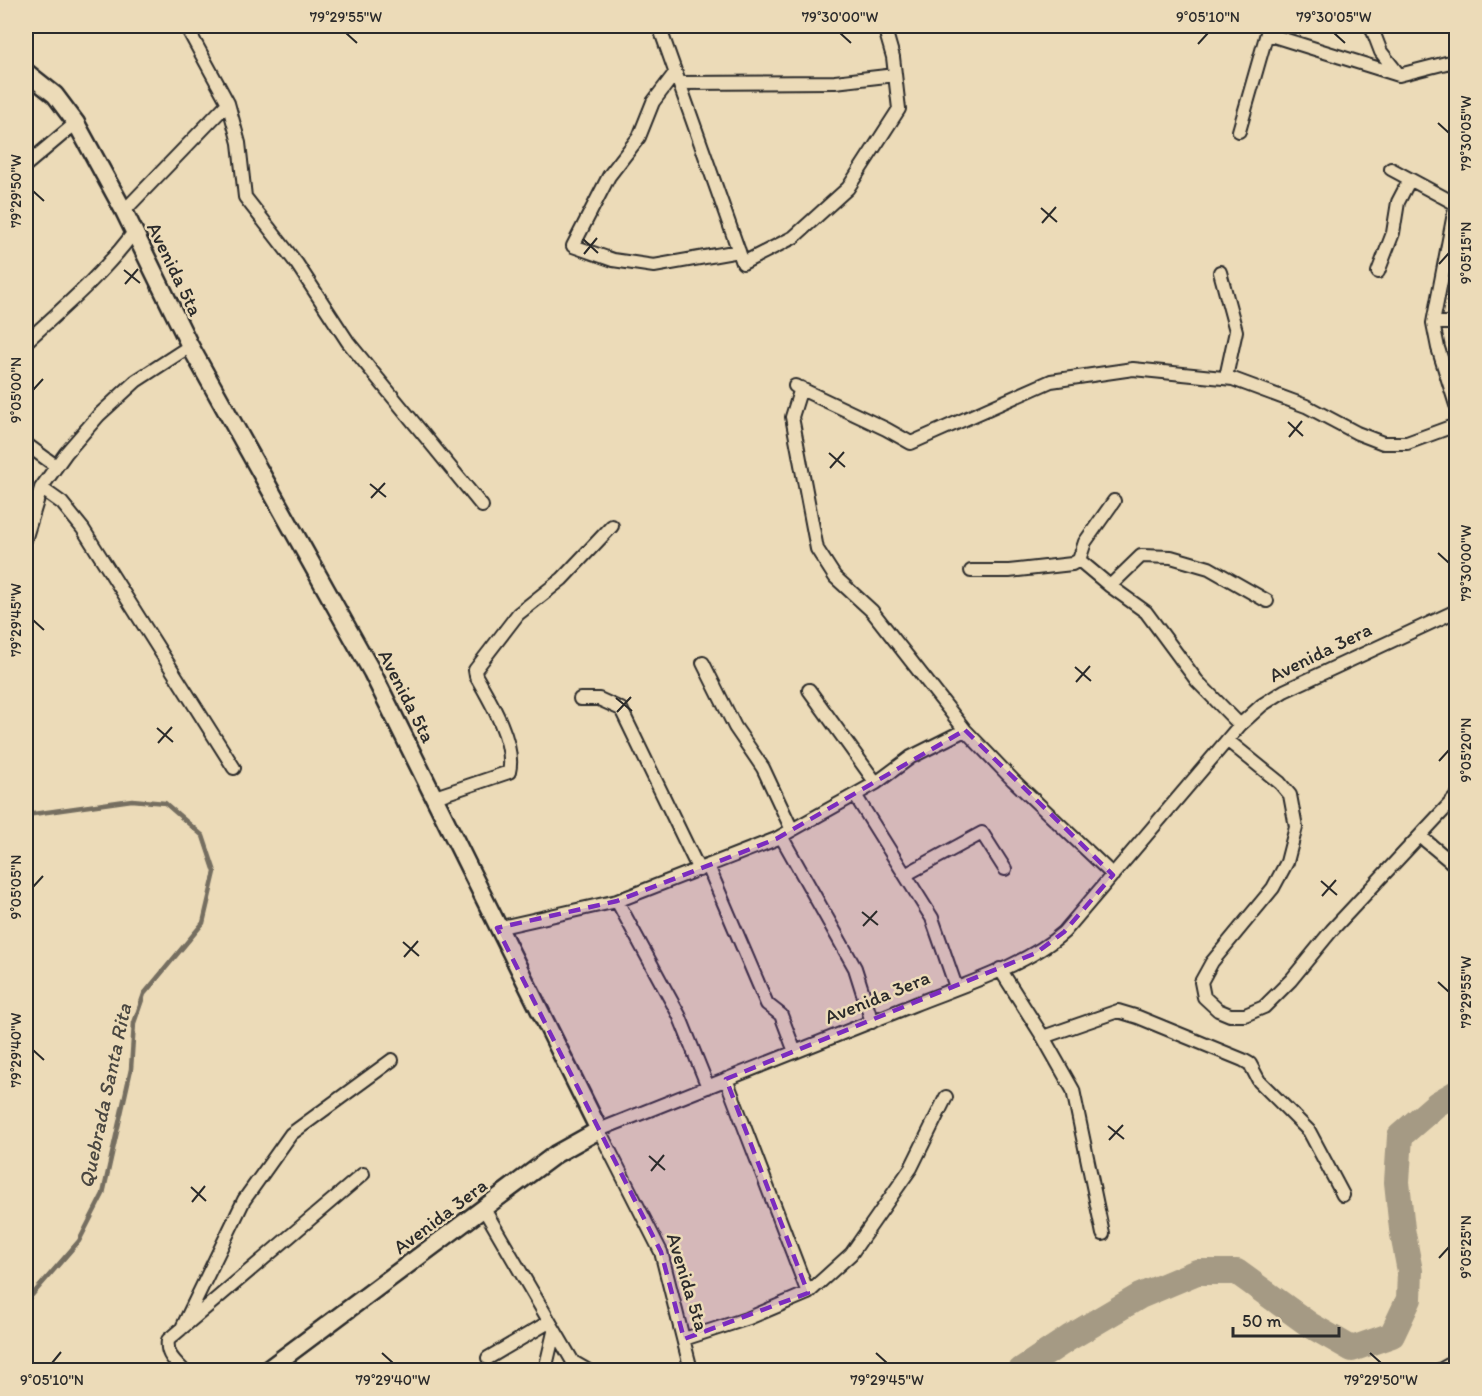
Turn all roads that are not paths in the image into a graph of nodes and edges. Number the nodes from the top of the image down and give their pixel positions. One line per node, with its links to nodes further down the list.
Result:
1 (186, 26): 11 (street)
2 (659, 26): 10 (street)
3 (884, 26): 8 (street)
4 (1371, 26): 9 (street)
5 (1268, 30): 9 (street); 13 (street)
6 (1456, 66): 9 (street)
7 (26, 72): 12 (street, Avenida 5ta)
8 (895, 75): 10 (street); 20 (street)
9 (1399, 75)
10 (677, 78): 20 (street); 20 (street)
11 (228, 103): 18 (street); 34 (street)
12 (75, 123): 14 (street); 18 (street, Avenida 5ta)
13 (1239, 131)
14 (26, 165)
15 (1391, 169): 16 (street)
16 (1410, 179): 17 (street); 22 (street)
17 (1456, 203): 23 (street)
18 (124, 211): 19 (street, Avenida 5ta)
19 (134, 232): 25 (street); 26 (street, Avenida 5ta)
20 (739, 251)
21 (1220, 272): 27 (street)
22 (1378, 272)
23 (1433, 323): 24 (street); 28 (street)
24 (1456, 323)
25 (26, 342)
26 (190, 346): 31 (street); 51 (street, Avenida 5ta)
27 (1226, 377): 29 (street); 46 (street)
28 (1456, 405)
29 (1456, 424)
30 (26, 444): 31 (street)
31 (56, 466): 32 (street)
32 (41, 488): 36 (street); 48 (street)
33 (1114, 501): 37 (street)
34 (482, 506)
35 (612, 526): 51 (street)
36 (26, 537)
37 (1079, 560): 38 (street); 39 (street)
38 (971, 571)
39 (1110, 586): 40 (street); 45 (street)
40 (1266, 601)
41 (1456, 611): 45 (street, Avenida 3era)
42 (703, 663): 53 (street)
43 (809, 690): 49 (street)
44 (580, 699): 56 (street)
45 (1240, 725): 47 (street, Avenida 3era)
46 (965, 730): 49 (street); 59 (street)
47 (1227, 740): 54 (street); 59 (street, Avenida 3era)
48 (234, 768)
49 (876, 783): 50 (street)
50 (855, 795): 53 (street); 58 (street)
51 (435, 797): 61 (street, Avenida 5ta)
52 (1456, 797): 54 (street)
53 (786, 833): 56 (street); 64 (street)
54 (1420, 836): 55 (street)
55 (1456, 867)
56 (704, 868): 60 (street); 66 (street)
57 (1005, 869): 58 (street)
58 (905, 875): 63 (street)
59 (1113, 875): 62 (street, Avenida 3era)
60 (617, 901): 61 (street); 69 (street)
61 (497, 928): 71 (street, Avenida 5ta)
62 (1000, 969): 63 (street, Avenida 3era); 65 (street)
63 (956, 987): 64 (street, Avenida 3era)
64 (872, 1022): 66 (street, Avenida 3era)
65 (1043, 1037): 73 (street); 75 (street)
66 (795, 1052): 68 (street, Avenida 3era)
67 (392, 1060): 78 (street)
68 (726, 1079): 69 (street, Avenida 3era); 76 (street)
69 (708, 1087): 71 (street, Avenida 3era)
70 (946, 1097): 76 (street)
71 (599, 1130): 74 (street, Avenida 3era); 79 (street, Avenida 5ta)
72 (363, 1174): 78 (street)
73 (1343, 1195)
74 (484, 1209): 77 (street); 84 (street, Avenida 3era)
75 (1103, 1234)
76 (808, 1293): 79 (street)
77 (552, 1327): 80 (street); 85 (street); 86 (street)
78 (182, 1328): 83 (street)
79 (684, 1338): 82 (street, Avenida 5ta)
80 (488, 1358)
81 (1456, 1361): 87 (street)
82 (688, 1369)
83 (183, 1371)
84 (267, 1371)
85 (545, 1371)
86 (587, 1371)
87 (1440, 1371)

